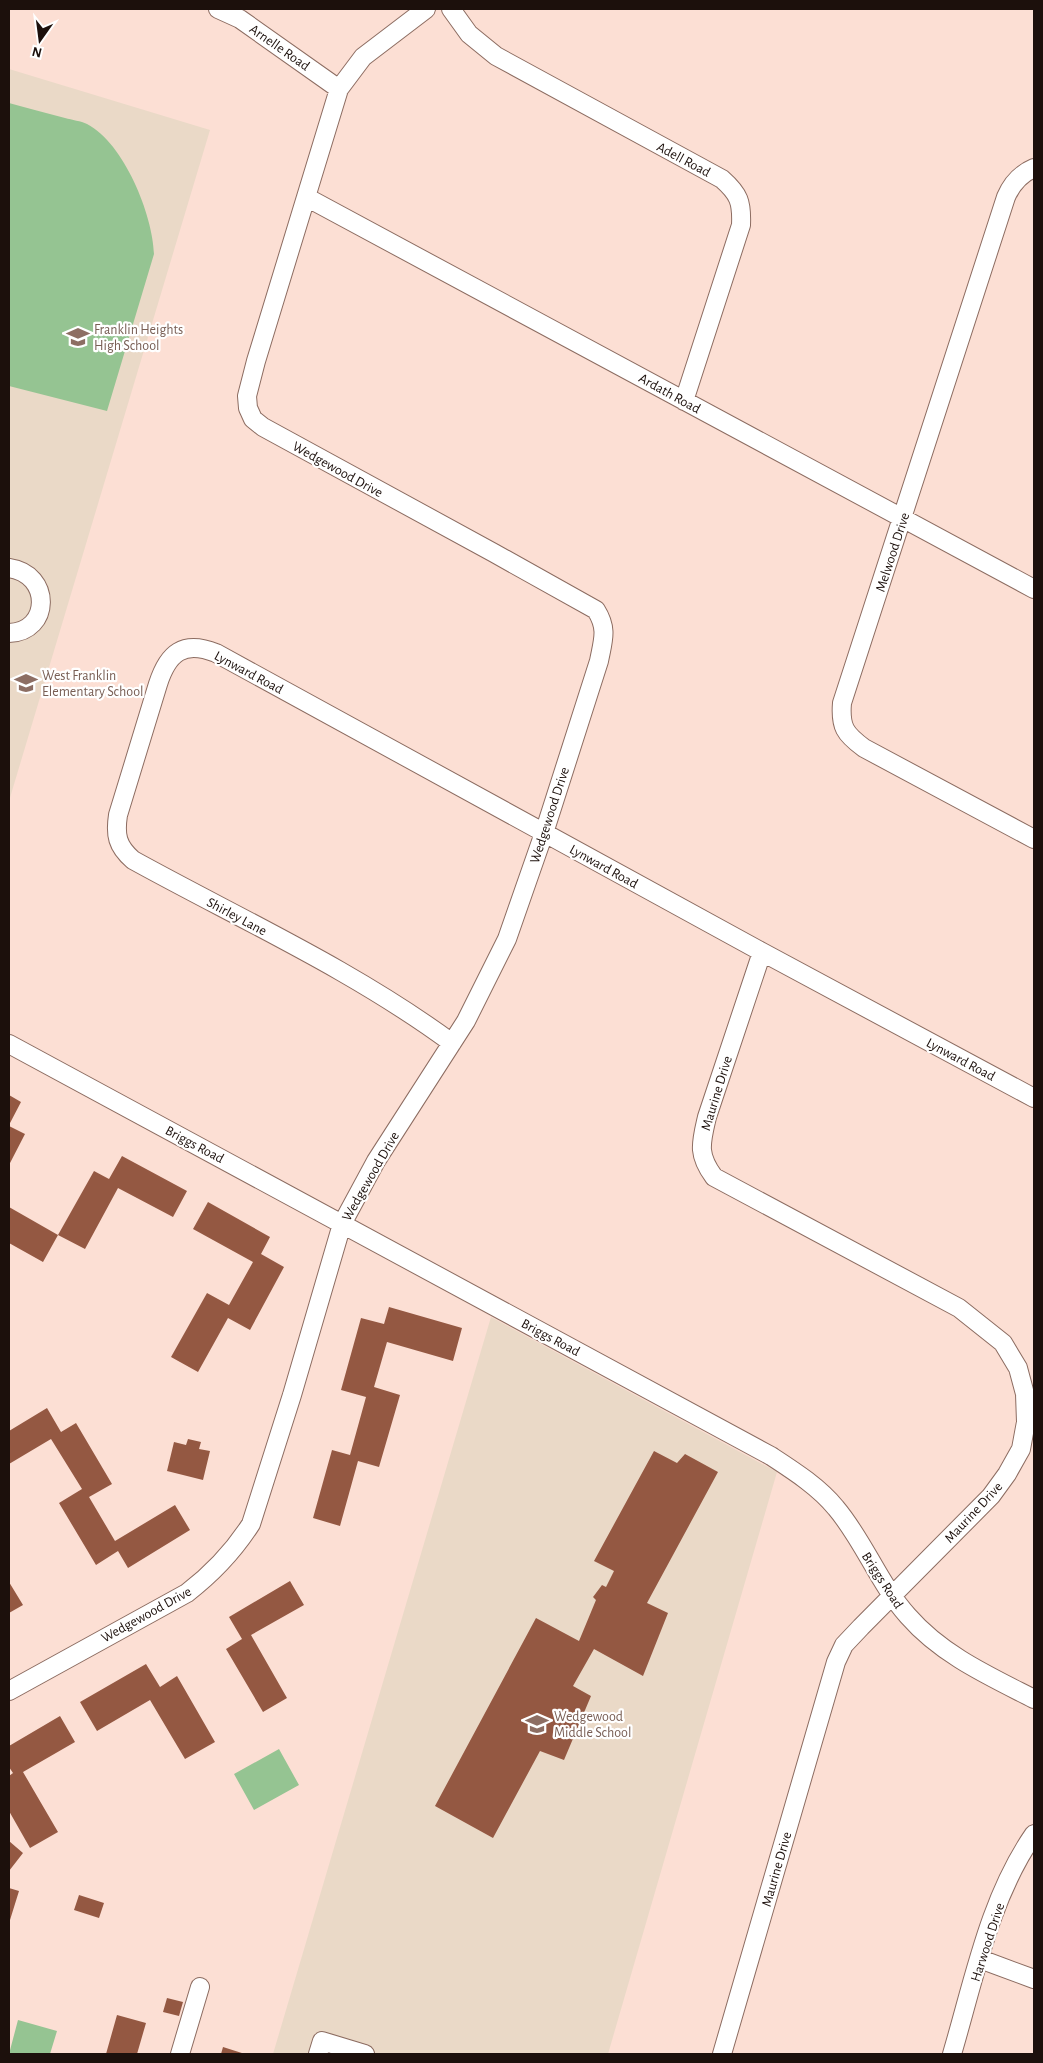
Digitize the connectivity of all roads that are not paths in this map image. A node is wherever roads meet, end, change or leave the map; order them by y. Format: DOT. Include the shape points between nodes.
graph roads {
  1 [pos="218,9"];
  2 [pos="426,9"];
  3 [pos="450,9"];
  4 [pos="339,89"];
  5 [pos="1030,169"];
  6 [pos="306,197"];
  7 [pos="684,401"];
  8 [pos="903,518"];
  9 [pos="9,568"];
  10 [pos="1034,589"];
  11 [pos="10,637"];
  12 [pos="141,738"];
  13 [pos="544,833"];
  14 [pos="1034,840"];
  15 [pos="762,952"];
  16 [pos="452,1043"];
  17 [pos="9,1044"];
  18 [pos="1034,1098"];
  19 [pos="342,1224"];
  20 [pos="893,1596"];
  21 [pos="9,1691"];
  22 [pos="1034,1699"];
  23 [pos="1034,1834"];
  24 [pos="980,1959"];
  25 [pos="1034,1979"];
  26 [pos="200,1987"];
  27 [pos="180,2054"];
  28 [pos="318,2054"];
  29 [pos="365,2054"];
  30 [pos="722,2054"];
  31 [pos="952,2054"];
  1 -- 4 [label="street, Arnelle Road" via="240,19"];
  2 -- 4 [label="street, Wedgewood Drive" via="363,56"];
  3 -- 7 [label="street, Adell Road" via="469,34 496,56 722,179 735,191 742,207 741,225"];
  4 -- 6 [label="street, Wedgewood Drive"];
  5 -- 8 [label="street, Melwood Drive" via="1016,180 1006,197"];
  6 -- 7 [label="street, Ardath Road"];
  6 -- 13 [label="street, Wedgewood Drive" via="247,396 253,419 287,441 586,604 596,610 602,621 605,633 599,661"];
  7 -- 8 [label="street, Ardath Road"];
  8 -- 10 [label="street, Ardath Road"];
  8 -- 14 [label="street, Melwood Drive" via="842,703 844,730 864,748"];
  9 -- 11 [label="street" via="28,574 36,582 41,603 33,623"];
  12 -- 13 [label="street, Lynward Road" via="165,665 174,654 185,648 206,649"];
  12 -- 16 [label="street, Shirley Lane" via="115,830 116,839 126,854 390,1000"];
  13 -- 15 [label="street, Lynward Road"];
  13 -- 16 [label="street, Wedgewood Drive" via="507,939"];
  15 -- 18 [label="street, Lynward Road"];
  15 -- 20 [label="street, Maurine Drive" via="707,1117 702,1139 704,1163 714,1177 960,1308 1003,1342 1018,1368 1025,1394 1026,1422 1021,1449 1008,1474 991,1496"];
  16 -- 19 [label="street, Wedgewood Drive" via="376,1161"];
  17 -- 19 [label="street, Briggs Road"];
  19 -- 20 [label="street, Briggs Road" via="790,1468 836,1507"];
  19 -- 21 [label="street, Wedgewood Drive" via="260,1499 241,1540 212,1573 187,1593"];
  20 -- 22 [label="street, Briggs Road" via="906,1615 945,1651"];
  20 -- 30 [label="street, Maurine Drive" via="844,1646 836,1662"];
  23 -- 24 [label="street, Harwood Drive" via="994,1913"];
  24 -- 25 [label="street"];
  24 -- 31 [label="street, Harwood Drive"];
  26 -- 27 [label="street"];
  28 -- 29 [label="street" via="322,2041"];
}
